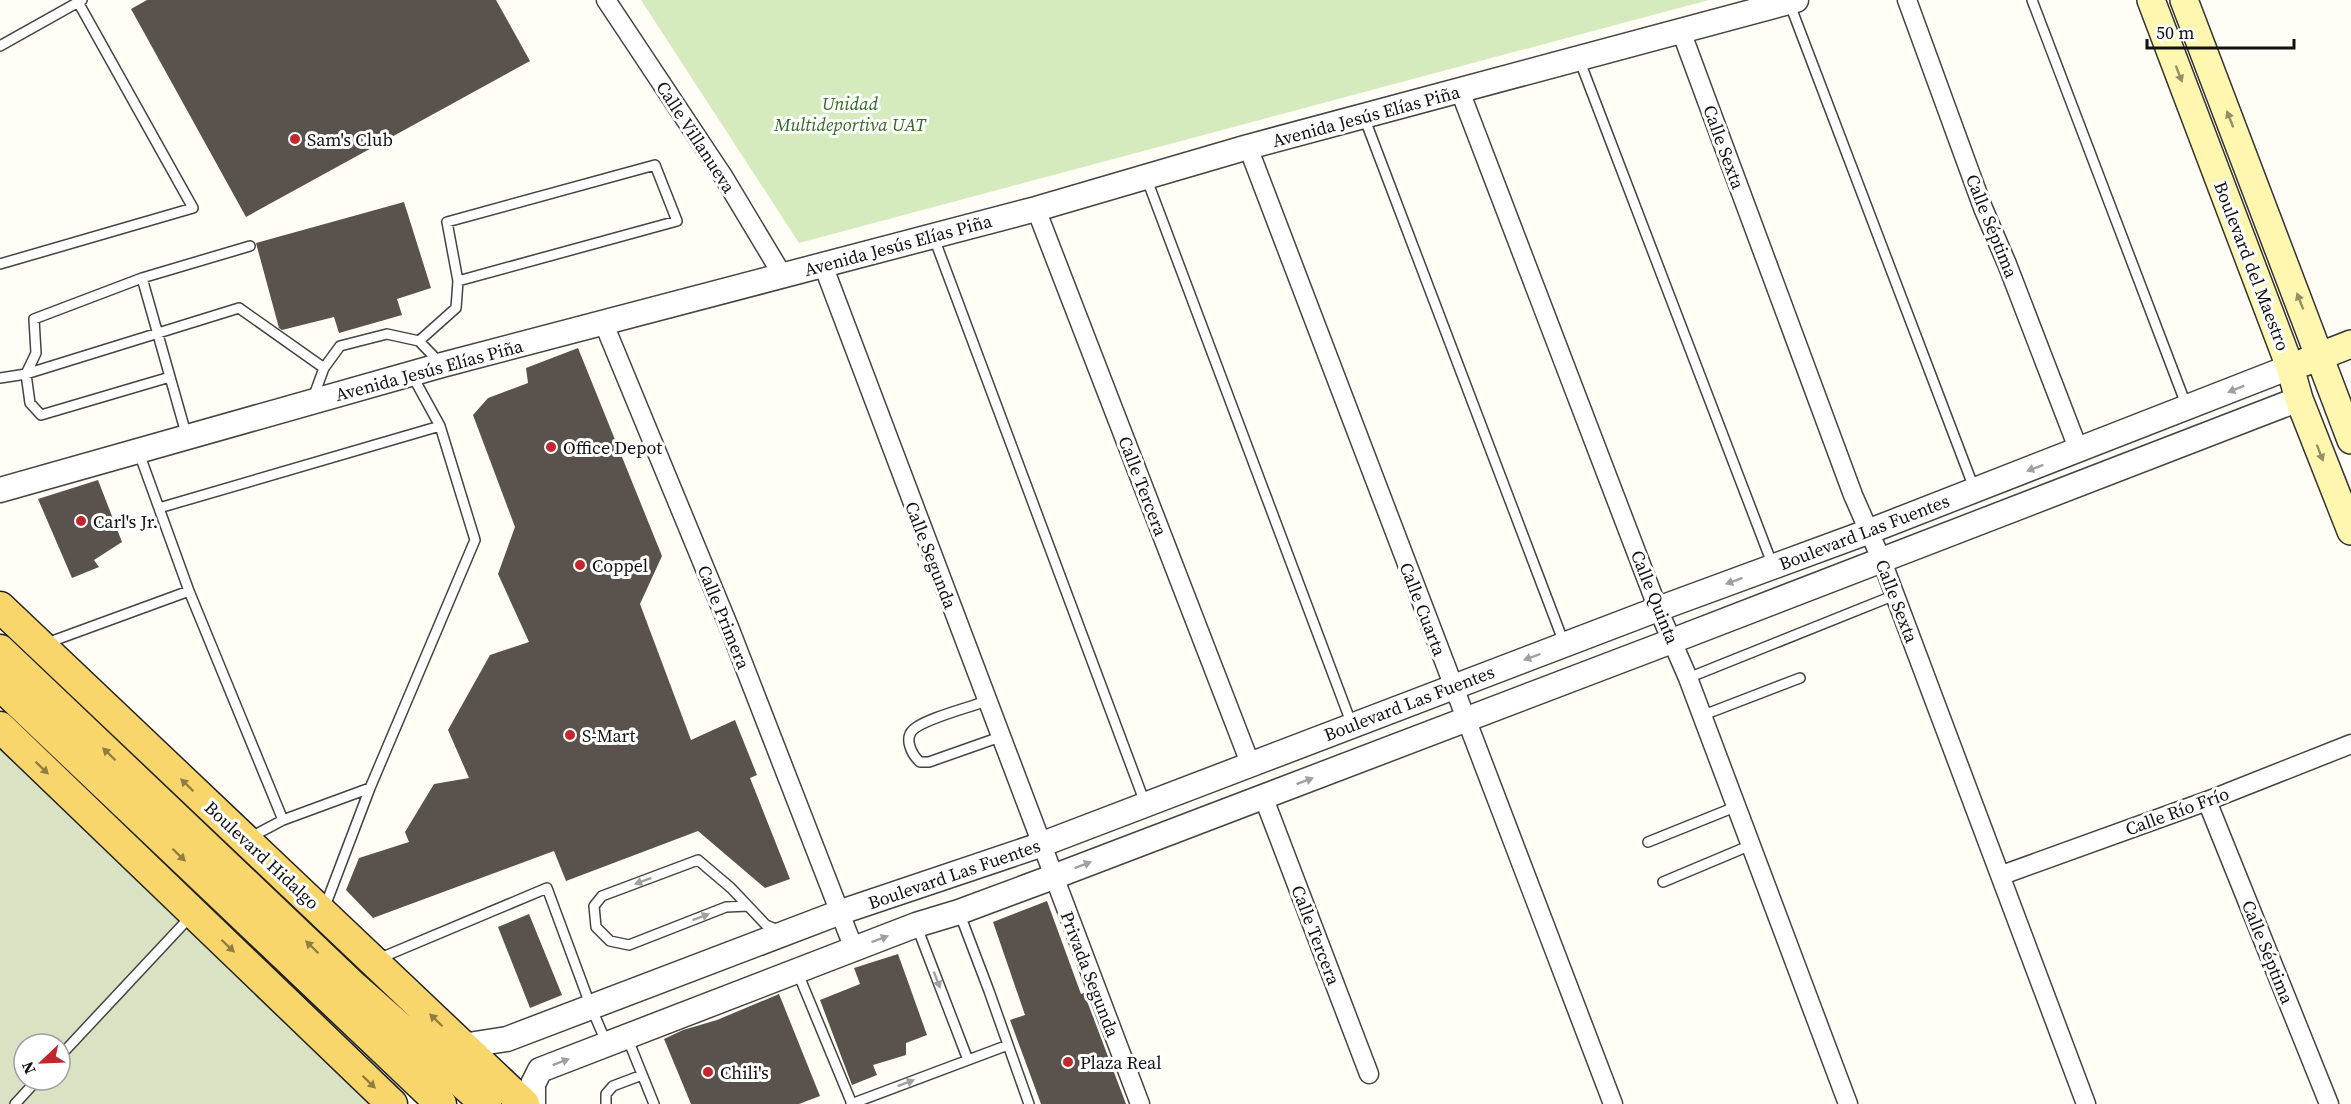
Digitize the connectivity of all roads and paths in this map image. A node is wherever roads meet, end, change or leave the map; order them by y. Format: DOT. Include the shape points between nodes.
graph roads {
  1 [pos="606,0"];
  2 [pos="1907,0"];
  3 [pos="2032,0"];
  4 [pos="2151,0"];
  5 [pos="2184,0"];
  6 [pos="80,1"];
  7 [pos="1791,1"];
  8 [pos="1681,31"];
  9 [pos="0,46"];
  10 [pos="1579,59"];
  11 [pos="1460,91"];
  12 [pos="1364,116"];
  13 [pos="1248,147"];
  14 [pos="1146,177"];
  15 [pos="1036,209"];
  16 [pos="933,236"];
  17 [pos="250,246"];
  18 [pos="0,264"];
  19 [pos="823,266"];
  20 [pos="783,276"];
  21 [pos="142,278"];
  22 [pos="458,281"];
  23 [pos="604,324"];
  24 [pos="158,334"];
  25 [pos="419,341"];
  26 [pos="2351,344"];
  27 [pos="2321,356"];
  28 [pos="442,365"];
  29 [pos="2290,367"];
  30 [pos="324,368"];
  31 [pos="26,374"];
  32 [pos="411,374"];
  33 [pos="170,377"];
  34 [pos="0,378"];
  35 [pos="2341,383"];
  36 [pos="2299,399"];
  37 [pos="312,403"];
  38 [pos="2188,409"];
  39 [pos="440,426"];
  40 [pos="188,437"];
  41 [pos="2351,440"];
  42 [pos="138,451"];
  43 [pos="2079,451"];
  44 [pos="1975,490"];
  45 [pos="5,492"];
  46 [pos="159,508"];
  47 [pos="1870,531"];
  48 [pos="2351,531"];
  49 [pos="1882,561"];
  50 [pos="1773,566"];
  51 [pos="189,591"];
  52 [pos="1895,595"];
  53 [pos="0,607"];
  54 [pos="1658,609"];
  55 [pos="1672,642"];
  56 [pos="41,645"];
  57 [pos="1565,645"];
  58 [pos="0,650"];
  59 [pos="1688,678"];
  60 [pos="1800,678"];
  61 [pos="0,685"];
  62 [pos="1453,686"];
  63 [pos="986,701"];
  64 [pos="1701,716"];
  65 [pos="1467,720"];
  66 [pos="1352,725"];
  67 [pos="0,727"];
  68 [pos="1000,737"];
  69 [pos="2351,744"];
  70 [pos="1250,763"];
  71 [pos="370,788"];
  72 [pos="1263,796"];
  73 [pos="2206,801"];
  74 [pos="1145,803"];
  75 [pos="1735,807"];
  76 [pos="283,820"];
  77 [pos="245,841"];
  78 [pos="1648,842"];
  79 [pos="1040,845"];
  80 [pos="1751,845"];
  81 [pos="2002,876"];
  82 [pos="1053,877"];
  83 [pos="1663,882"];
  84 [pos="748,906"];
  85 [pos="323,912"];
  86 [pos="958,912"];
  87 [pos="194,913"];
  88 [pos="838,913"];
  89 [pos="916,925"];
  90 [pos="784,934"];
  91 [pos="854,949"];
  92 [pos="740,951"];
  93 [pos="374,960"];
  94 [pos="798,971"];
  95 [pos="753,988"];
  96 [pos="350,1000"];
  97 [pos="591,1007"];
  98 [pos="617,1041"];
  99 [pos="72,1043"];
  100 [pos="1008,1045"];
  101 [pos="462,1046"];
  102 [pos="968,1060"];
  103 [pos="1369,1074"];
  104 [pos="642,1075"];
  105 [pos="26,1092"];
  106 [pos="15,1104"];
  107 [pos="392,1104"];
  108 [pos="441,1104"];
  109 [pos="486,1104"];
  110 [pos="524,1104"];
  111 [pos="533,1104"];
  112 [pos="606,1104"];
  113 [pos="654,1104"];
  114 [pos="852,1104"];
  115 [pos="1029,1104"];
  116 [pos="1140,1104"];
  117 [pos="1613,1104"];
  118 [pos="1848,1104"];
  119 [pos="2086,1104"];
  120 [pos="2329,1104"];
  1 -- 20 [label="street, Calle Villanueva" via="723,176"];
  2 -- 43 [label="street, Calle Séptima" via="1983,208"];
  3 -- 38 [label="lane"];
  4 -- 29 [label="main road, Boulevard del Maestro, one-way"];
  27 -- 5 [label="main road, Boulevard del Maestro, one-way"];
  6 -- 9 [label="lane"];
  6 -- 18 [label="lane" via="194,208"];
  7 -- 8 [label="street, Avenida Jesús Elías Piña"];
  7 -- 44 [label="lane"];
  8 -- 10 [label="street, Avenida Jesús Elías Piña"];
  8 -- 47 [label="street, Calle Sexta" via="1853,495"];
  10 -- 11 [label="street, Avenida Jesús Elías Piña"];
  10 -- 50 [label="lane"];
  11 -- 12 [label="street, Avenida Jesús Elías Piña"];
  11 -- 54 [label="street, Calle Quinta"];
  12 -- 13 [label="street, Avenida Jesús Elías Piña"];
  12 -- 57 [label="lane"];
  13 -- 14 [label="street, Avenida Jesús Elías Piña"];
  13 -- 62 [label="street, Calle Cuarta"];
  14 -- 15 [label="street, Avenida Jesús Elías Piña"];
  14 -- 66 [label="lane"];
  15 -- 16 [label="street, Avenida Jesús Elías Piña"];
  15 -- 70 [label="street, Calle Tercera"];
  16 -- 19 [label="street, Avenida Jesús Elías Piña"];
  16 -- 74 [label="lane"];
  17 -- 21 [label="lane"];
  19 -- 20 [label="street, Avenida Jesús Elías Piña"];
  19 -- 63 [label="street, Calle Segunda"];
  20 -- 23 [label="street, Avenida Jesús Elías Piña"];
  21 -- 24 [label="lane"];
  21 -- 31 [label="lane" via="34,319 36,353"];
  22 -- 22 [label="lane" via="677,221 655,165 447,222"];
  22 -- 25 [label="lane" via="456,308"];
  23 -- 28 [label="street, Avenida Jesús Elías Piña"];
  23 -- 88 [label="street, Calle Primera" via="729,627"];
  24 -- 30 [label="lane" via="239,308"];
  24 -- 31 [label="lane"];
  24 -- 33 [label="lane"];
  25 -- 28 [label="lane"];
  25 -- 30 [label="lane" via="387,334 340,346"];
  26 -- 27 [label="main road, Boulevard Las Fuentes"];
  27 -- 29 [label="main road, Boulevard Las Fuentes"];
  27 -- 35 [label="main road, Boulevard del Maestro"];
  28 -- 32 [label="street, Avenida Jesús Elías Piña"];
  29 -- 36 [label="main road, Boulevard del Maestro"];
  29 -- 38 [label="street, Boulevard Las Fuentes, one-way"];
  30 -- 37 [label="lane"];
  31 -- 33 [label="lane" via="30,403 41,415"];
  31 -- 34 [label="lane"];
  32 -- 37 [label="street, Avenida Jesús Elías Piña"];
  32 -- 39 [label="lane"];
  33 -- 40 [label="lane"];
  35 -- 36 [label="main road, Boulevard Las Fuentes"];
  35 -- 41 [label="main road, Boulevard del Maestro"];
  36 -- 48 [label="main road, Boulevard del Maestro, one-way"];
  36 -- 49 [label="street, Boulevard Las Fuentes"];
  37 -- 40 [label="street, Avenida Jesús Elías Piña"];
  38 -- 43 [label="street, Boulevard Las Fuentes"];
  39 -- 46 [label="lane"];
  39 -- 71 [label="lane" via="476,540"];
  40 -- 42 [label="street, Avenida Jesús Elías Piña"];
  42 -- 45 [label="street, Avenida Jesús Elías Piña"];
  42 -- 46 [label="lane"];
  43 -- 44 [label="street, Boulevard Las Fuentes, one-way"];
  44 -- 47 [label="street, Boulevard Las Fuentes"];
  46 -- 51 [label="lane"];
  47 -- 49 [label="street, Calle Sexta"];
  47 -- 50 [label="street, Boulevard Las Fuentes"];
  49 -- 52 [label="street, Calle Sexta"];
  49 -- 55 [label="street, Boulevard Las Fuentes"];
  50 -- 54 [label="street, Boulevard Las Fuentes, one-way"];
  51 -- 56 [label="lane"];
  51 -- 76 [label="lane"];
  52 -- 59 [label="lane"];
  52 -- 81 [label="street, Calle Sexta"];
  53 -- 56 [label="main road, Boulevard Hidalgo"];
  54 -- 55 [label="street, Calle Quinta"];
  54 -- 57 [label="street, Boulevard Las Fuentes"];
  55 -- 59 [label="street, Calle Quinta"];
  55 -- 65 [label="street, Boulevard Las Fuentes"];
  77 -- 56 [label="main road, Boulevard Hidalgo, one-way"];
  57 -- 62 [label="street, Boulevard Las Fuentes, one-way"];
  96 -- 58 [label="main road, Boulevard Hidalgo, one-way"];
  59 -- 64 [label="street, Calle Quinta"];
  60 -- 64 [label="lane"];
  61 -- 96 [label="main road, Boulevard Hidalgo, one-way"];
  62 -- 65 [label="street, Calle Cuarta"];
  62 -- 66 [label="street, Boulevard Las Fuentes"];
  63 -- 68 [label="street, Calle Segunda"];
  63 -- 68 [label="lane" via="912,730 908,740 913,756 920,762 929,762"];
  64 -- 75 [label="street, Calle Quinta"];
  72 -- 65 [label="street, Boulevard Las Fuentes, one-way"];
  65 -- 117 [label="street, Calle Cuarta"];
  66 -- 70 [label="street, Boulevard Las Fuentes"];
  67 -- 87 [label="main road, one-way"];
  68 -- 79 [label="street, Calle Segunda"];
  69 -- 73 [label="street, Calle Río Frío"];
  70 -- 74 [label="street, Boulevard Las Fuentes"];
  71 -- 76 [label="lane"];
  71 -- 85 [label="lane"];
  82 -- 72 [label="street, Boulevard Las Fuentes, one-way"];
  72 -- 103 [label="street, Calle Tercera"];
  73 -- 81 [label="street, Calle Río Frío"];
  73 -- 120 [label="street, Calle Séptima"];
  74 -- 79 [label="street, Boulevard Las Fuentes"];
  75 -- 78 [label="lane"];
  75 -- 80 [label="street, Calle Quinta"];
  76 -- 77 [label="lane"];
  77 -- 85 [label="main road, Boulevard Hidalgo"];
  79 -- 82 [label="street, Privada Segunda"];
  79 -- 88 [label="street, Boulevard Las Fuentes"];
  80 -- 83 [label="lane"];
  80 -- 118 [label="street, Calle Quinta"];
  81 -- 119 [label="street, Calle Sexta"];
  82 -- 86 [label="street, Boulevard Las Fuentes"];
  82 -- 116 [label="street, Privada Segunda"];
  84 -- 84 [label="lane, one-way" via="698,860 602,896 594,906 596,927 610,941 628,945 726,907"];
  84 -- 90 [label="lane" via="766,925"];
  85 -- 93 [label="main road, Boulevard Hidalgo"];
  86 -- 89 [label="street, Boulevard Las Fuentes"];
  86 -- 100 [label="lane"];
  87 -- 99 [label="lane"];
  87 -- 107 [label="main road, one-way"];
  88 -- 90 [label="street, Boulevard Las Fuentes"];
  88 -- 91 [label="street, Calle Primera"];
  91 -- 89 [label="street, Boulevard Las Fuentes, one-way"];
  89 -- 102 [label="lane, one-way"];
  90 -- 92 [label="street, Boulevard Las Fuentes"];
  91 -- 94 [label="street, Boulevard Las Fuentes"];
  92 -- 95 [label="street"];
  92 -- 97 [label="street, Boulevard Las Fuentes"];
  93 -- 97 [label="lane" via="547,888"];
  101 -- 93 [label="main road, Boulevard Hidalgo, one-way"];
  94 -- 95 [label="street, Boulevard Las Fuentes"];
  94 -- 114 [label="lane"];
  95 -- 98 [label="street, Boulevard Las Fuentes"];
  96 -- 108 [label="main road, Boulevard Hidalgo"];
  96 -- 109 [label="main road, Boulevard Hidalgo"];
  97 -- 98 [label="lane"];
  97 -- 101 [label="street, Boulevard Las Fuentes" via="507,1039"];
  98 -- 104 [label="lane"];
  111 -- 98 [label="street, Boulevard Las Fuentes, one-way" via="533,1084 540,1070"];
  100 -- 102 [label="lane"];
  100 -- 115 [label="lane"];
  101 -- 110 [label="main road, Boulevard Hidalgo"];
  114 -- 102 [label="lane, one-way"];
  104 -- 112 [label="lane" via="613,1086 606,1094"];
  104 -- 113 [label="lane"];
  105 -- 106 [label="lane"];
}
